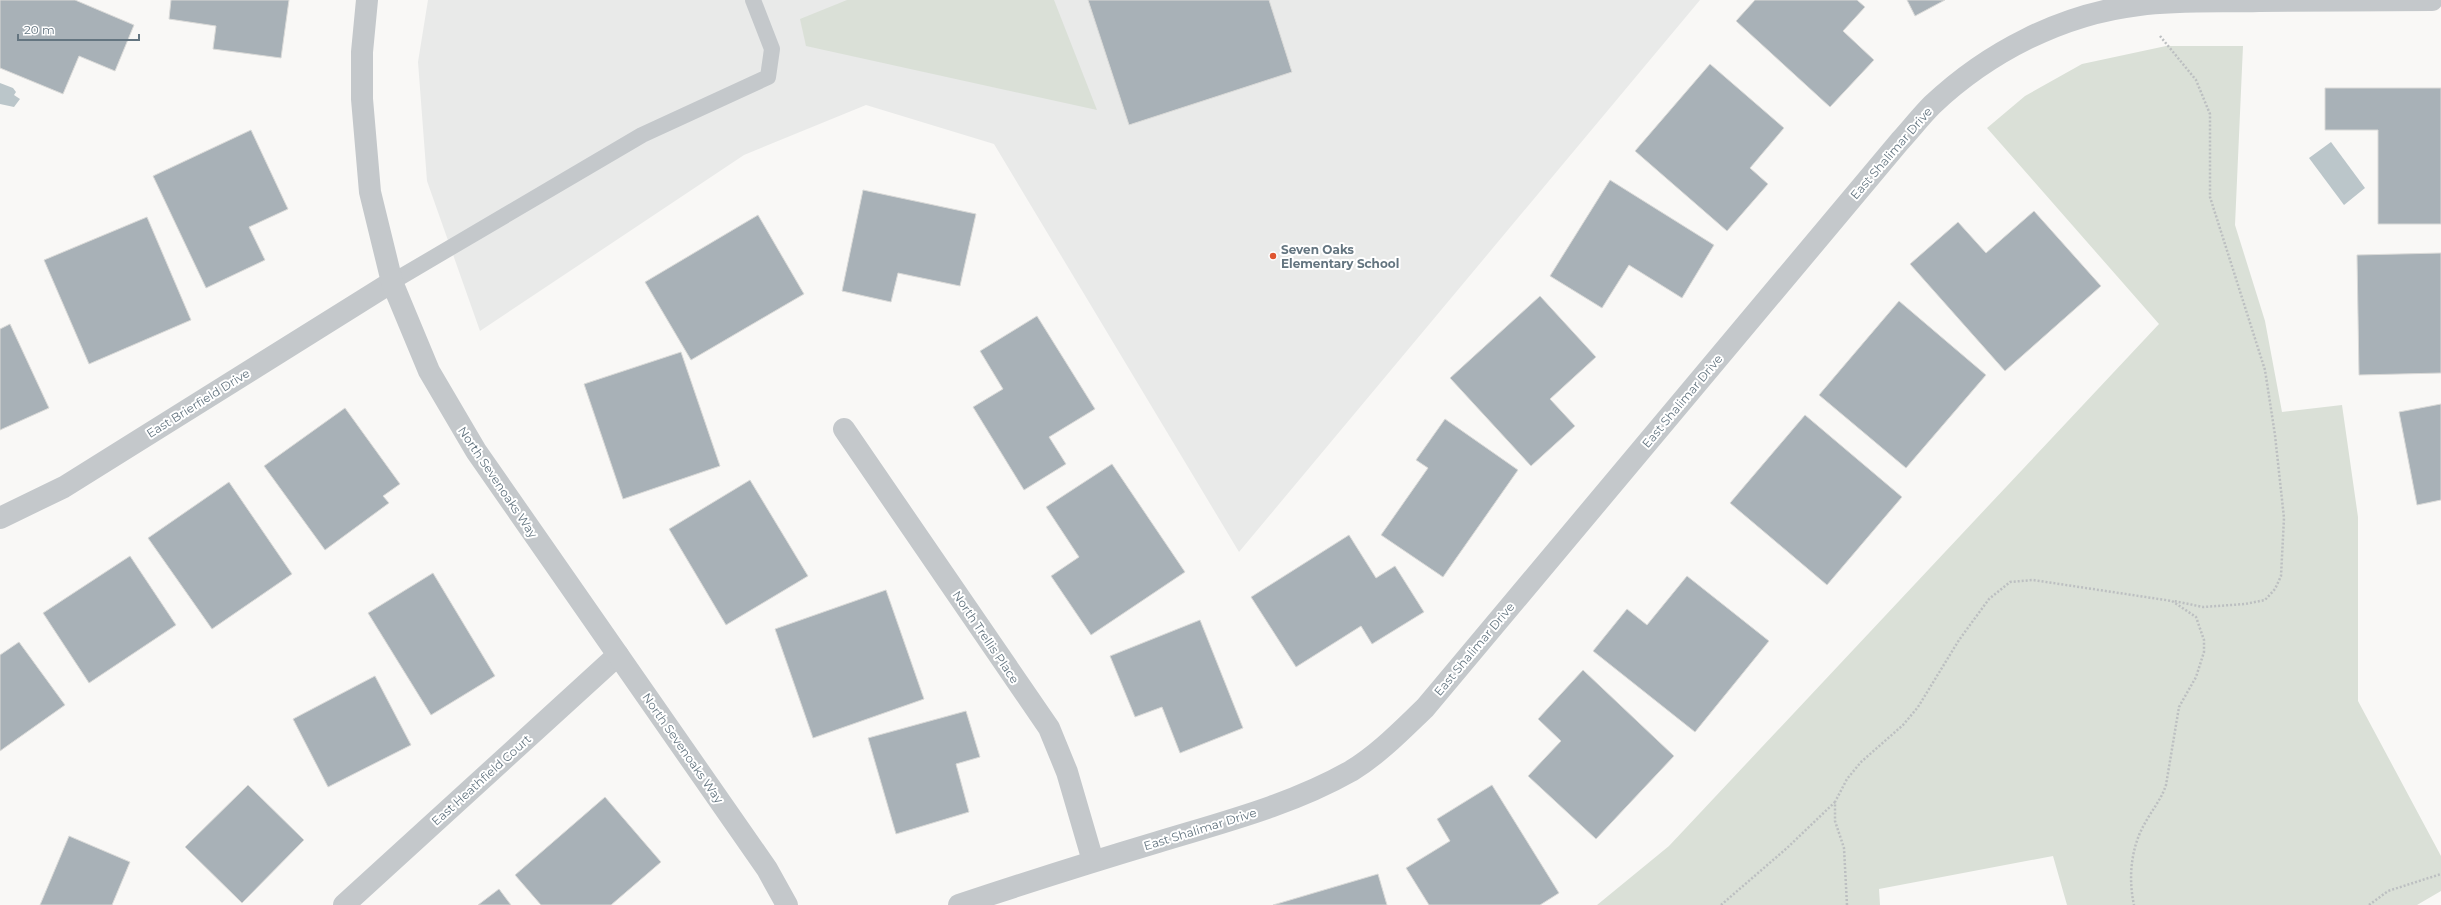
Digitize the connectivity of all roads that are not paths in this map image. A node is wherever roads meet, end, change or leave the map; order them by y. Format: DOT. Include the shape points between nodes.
graph roads {
  1 [pos="367,0"];
  2 [pos="753,0"];
  3 [pos="2432,0"];
  4 [pos="392,282"];
  5 [pos="844,429"];
  6 [pos="0,518"];
  7 [pos="618,655"];
  8 [pos="1093,861"];
  9 [pos="344,905"];
  10 [pos="787,905"];
  11 [pos="959,905"];
  1 -- 4 [label="street, North Sevenoaks Way" via="362,52 364,147 370,192"];
  2 -- 4 [label="lane" via="772,49 768,77 642,135"];
  3 -- 8 [label="street, East Shalimar Drive" via="2186,2 2138,5 2093,14 2041,33 2007,50 1968,75 1932,105 1425,708 1391,741 1352,770 1310,793 1266,809"];
  4 -- 6 [label="street, East Brierfield Drive" via="64,486"];
  4 -- 7 [label="street, North Sevenoaks Way" via="429,371 451,412"];
  5 -- 8 [label="street, North Trellis Place" via="1049,728 1067,772"];
  7 -- 9 [label="street, East Heathfield Court"];
  7 -- 10 [label="street, North Sevenoaks Way" via="767,869"];
  8 -- 11 [label="street, East Shalimar Drive"];
}
